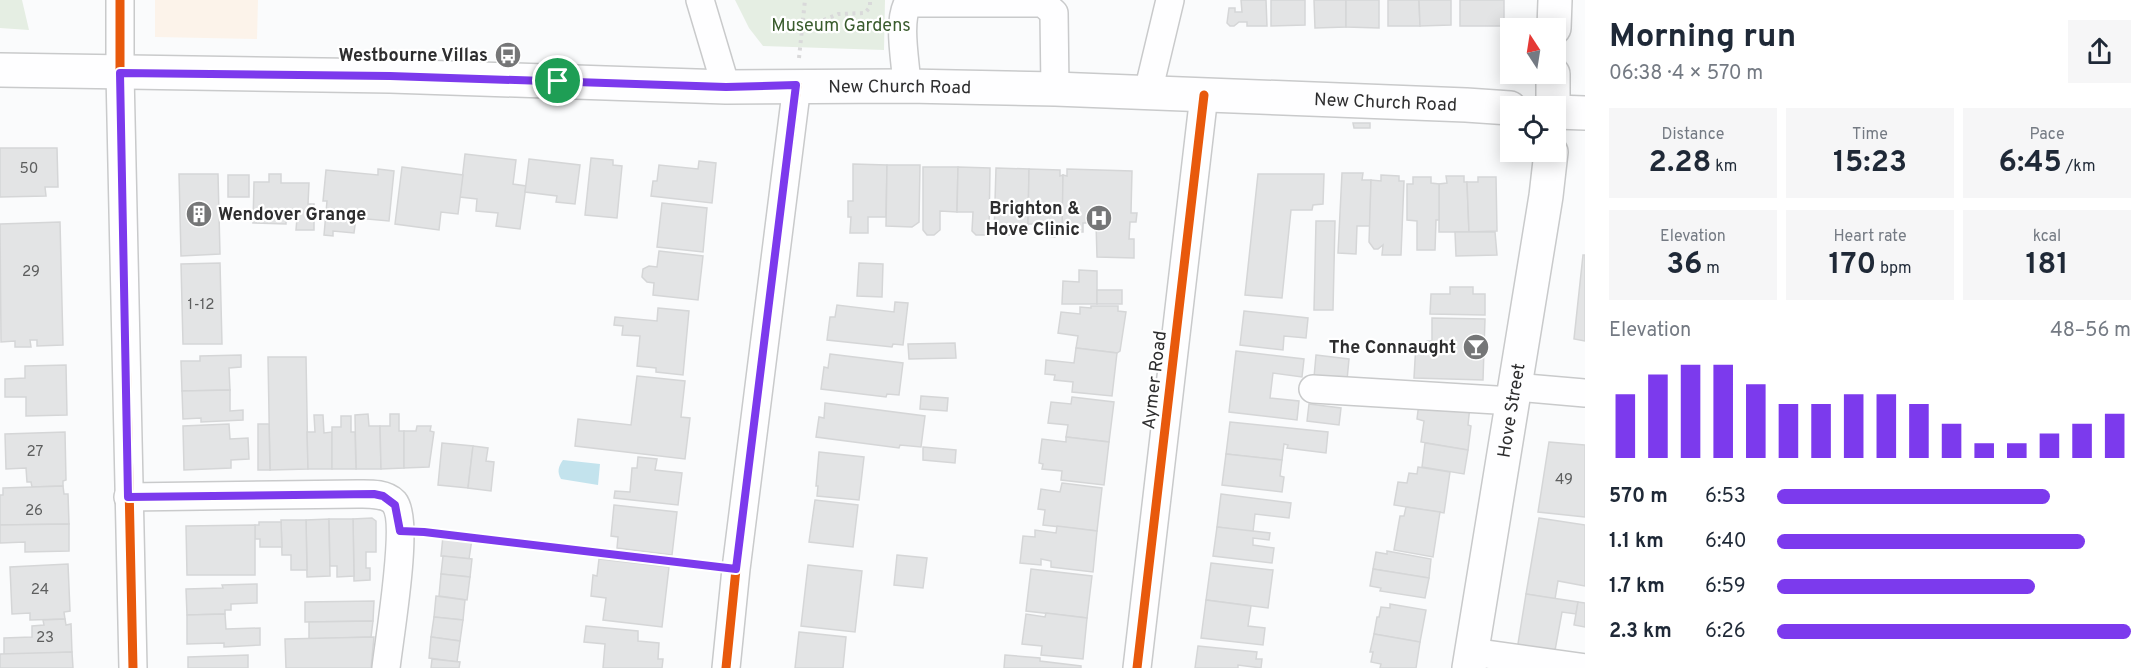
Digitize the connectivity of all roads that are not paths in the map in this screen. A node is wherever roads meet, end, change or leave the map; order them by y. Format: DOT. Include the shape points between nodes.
graph roads {
  1 [pos="120,0"];
  2 [pos="700,0"];
  3 [pos="1170,0"];
  4 [pos="1554,0"];
  5 [pos="901,6"];
  6 [pos="1554,18"];
  7 [pos="0,70"];
  8 [pos="120,73"];
  9 [pos="796,85"];
  10 [pos="907,86"];
  11 [pos="726,87"];
  12 [pos="1056,89"];
  13 [pos="1148,92"];
  14 [pos="1204,95"];
  15 [pos="1500,107"];
  16 [pos="1566,112"];
  17 [pos="1585,113"];
  18 [pos="1550,162"];
  19 [pos="1313,389"];
  20 [pos="1585,393"];
  21 [pos="1514,394"];
  22 [pos="128,497"];
  23 [pos="1471,660"];
  24 [pos="133,668"];
  25 [pos="386,668"];
  26 [pos="726,668"];
  27 [pos="1137,668"];
  28 [pos="1585,668"];
  1 -- 8 [label="street"];
  2 -- 11 [label="street"];
  3 -- 13 [label="street"];
  4 -- 6 [label="main road"];
  5 -- 10 [label="street"];
  5 -- 12 [label="street" via="923,2 1043,3 1054,13"];
  7 -- 8 [label="main road, New Church Road"];
  8 -- 11 [label="main road, New Church Road" via="390,76"];
  8 -- 22 [label="street"];
  9 -- 10 [label="main road, New Church Road"];
  9 -- 11 [label="main road, New Church Road"];
  9 -- 26 [label="street"];
  10 -- 12 [label="main road, New Church Road"];
  12 -- 13 [label="main road, New Church Road"];
  13 -- 14 [label="main road, New Church Road"];
  14 -- 15 [label="main road, New Church Road"];
  14 -- 27 [label="street, Aymer Road"];
  16 -- 17 [label="main road"];
  18 -- 21 [label="main road, Hove Street"];
  19 -- 21 [label="street"];
  20 -- 21 [label="street"];
  21 -- 23 [label="main road, Hove Street"];
  22 -- 24 [label="street"];
  22 -- 25 [label="street" via="383,496 395,505 400,531"];
  23 -- 28 [label="street"];
}
